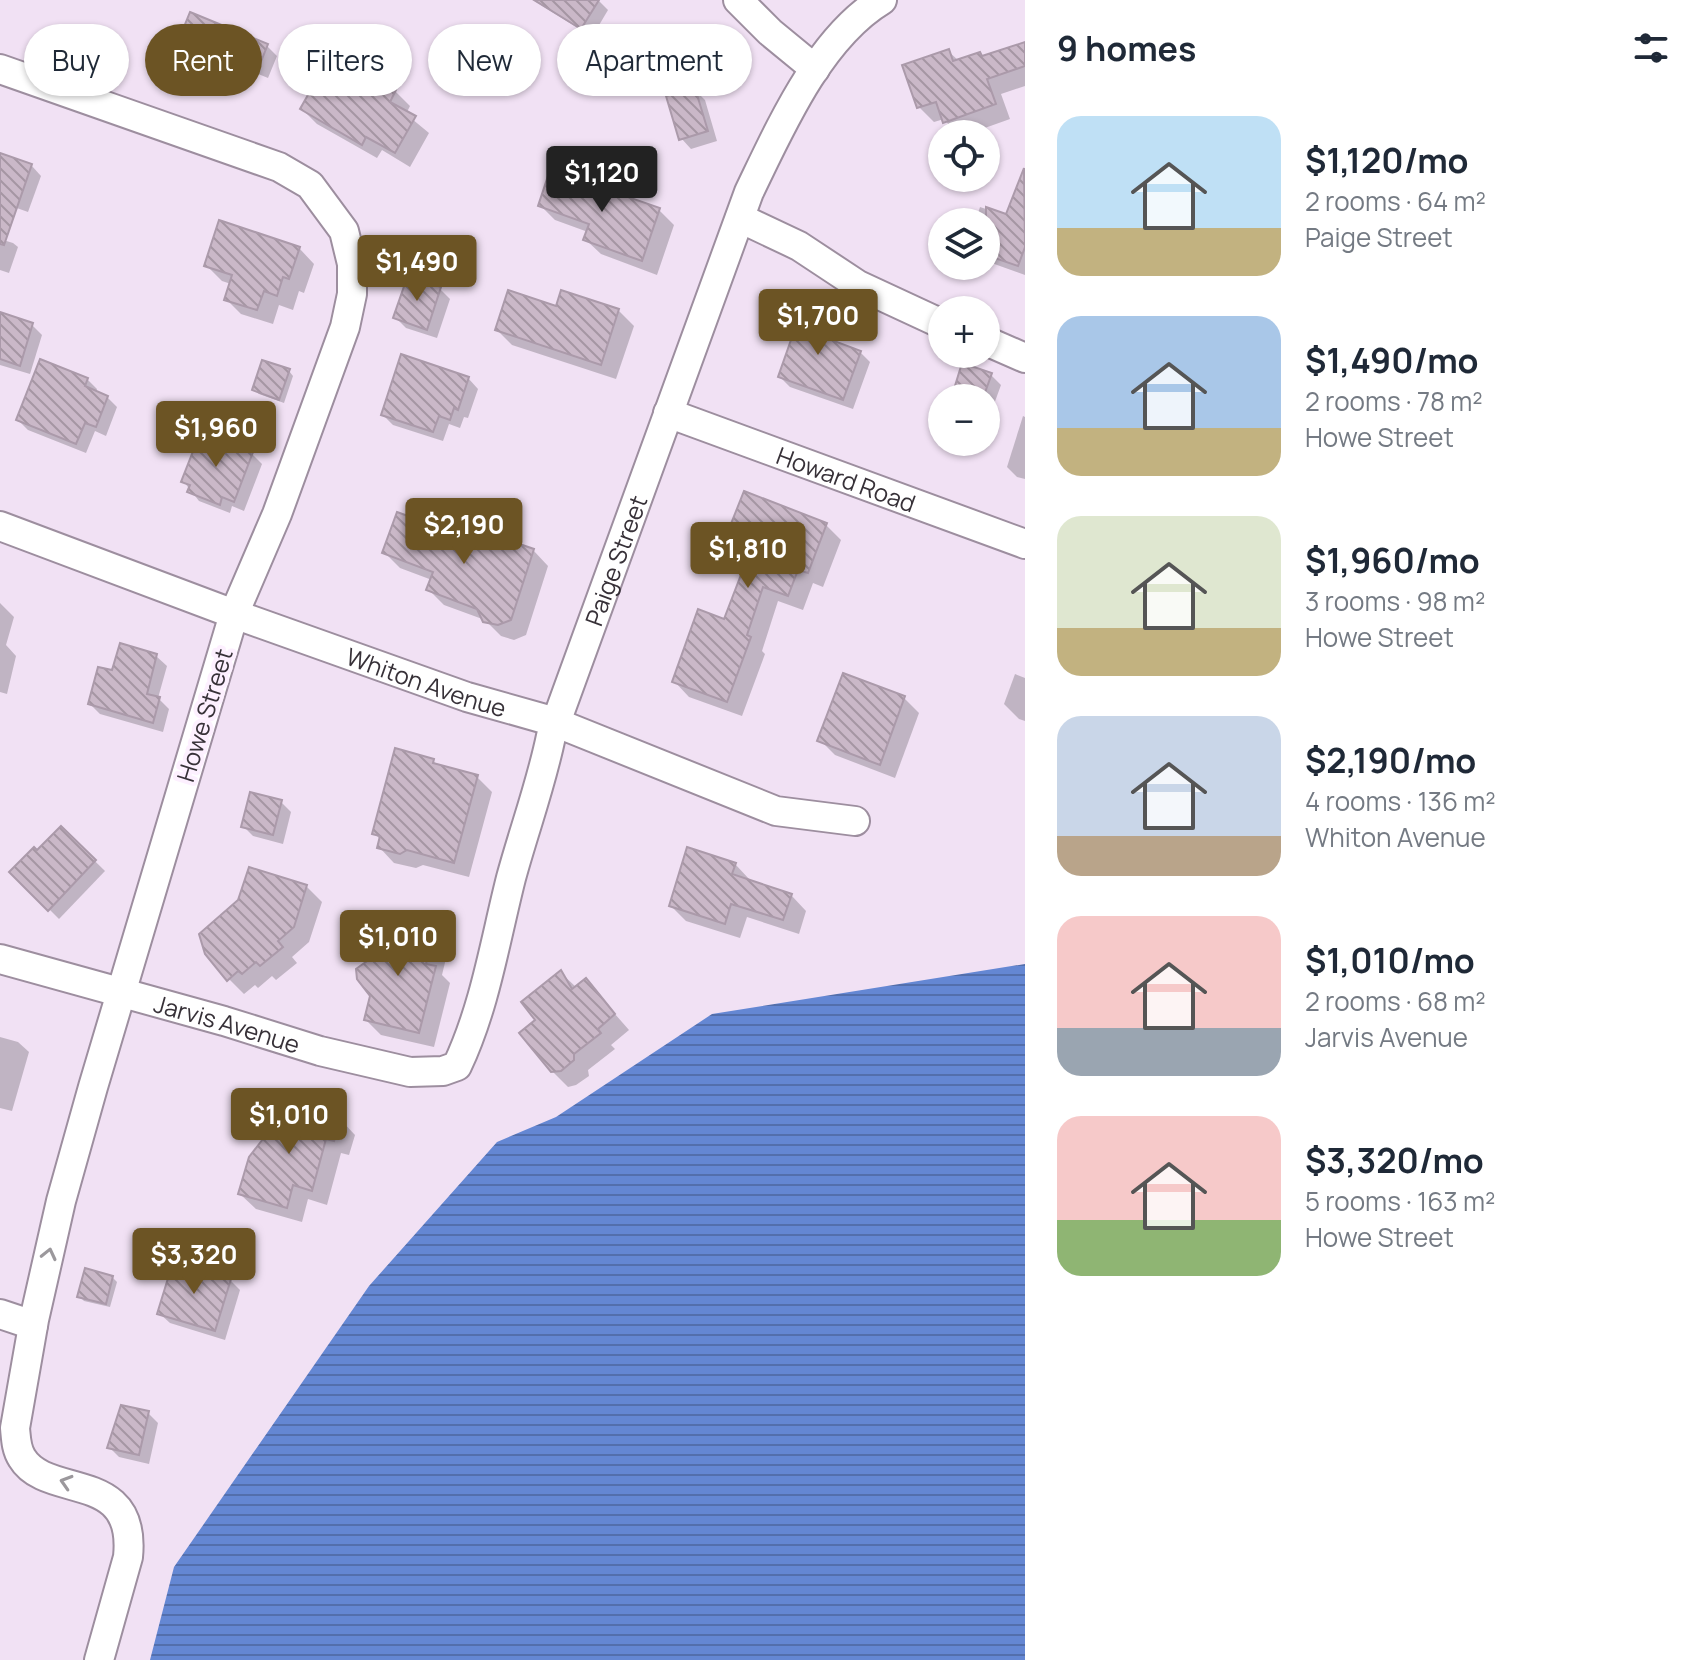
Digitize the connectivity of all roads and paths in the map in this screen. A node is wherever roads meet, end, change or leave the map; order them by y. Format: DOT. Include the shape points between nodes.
graph roads {
  1 [pos="738,0"];
  2 [pos="882,0"];
  3 [pos="0,69"];
  4 [pos="815,69"];
  5 [pos="740,218"];
  6 [pos="928,318"];
  7 [pos="1000,347"];
  8 [pos="1025,358"];
  9 [pos="668,413"];
  10 [pos="0,526"];
  11 [pos="1025,544"];
  12 [pos="234,614"];
  13 [pos="556,723"];
  14 [pos="855,821"];
  15 [pos="0,959"];
  16 [pos="122,992"];
  17 [pos="457,1066"];
  18 [pos="0,1314"];
  19 [pos="33,1325"];
  20 [pos="99,1660"];
  1 -- 4 [label="street"];
  2 -- 4 [label="street, Paige Street" via="845,32"];
  3 -- 12 [label="street, Howe Street" via="279,167 310,185 344,231 352,264 345,327 277,514"];
  4 -- 5 [label="street, Paige Street" via="787,114"];
  5 -- 6 [label="street" via="799,246 858,285"];
  5 -- 9 [label="street, Paige Street"];
  7 -- 8 [label="street"];
  9 -- 11 [label="street, Howard Road"];
  9 -- 13 [label="street, Paige Street"];
  10 -- 12 [label="street, Whiton Avenue"];
  12 -- 13 [label="street, Whiton Avenue"];
  12 -- 16 [label="street, Howe Street"];
  13 -- 14 [label="street, Whiton Avenue" via="776,811"];
  13 -- 17 [label="street, Paige Street" via="484,989"];
  15 -- 16 [label="street, Jarvis Avenue"];
  16 -- 17 [label="street, Jarvis Avenue" via="410,1072"];
  19 -- 16 [label="street, Howe Street, one-way" via="61,1201"];
  18 -- 19 [label="street"];
  20 -- 19 [label="street, Howe Street, one-way" via="130,1541 119,1512 101,1496 33,1470 22,1459 15,1428"];
}
